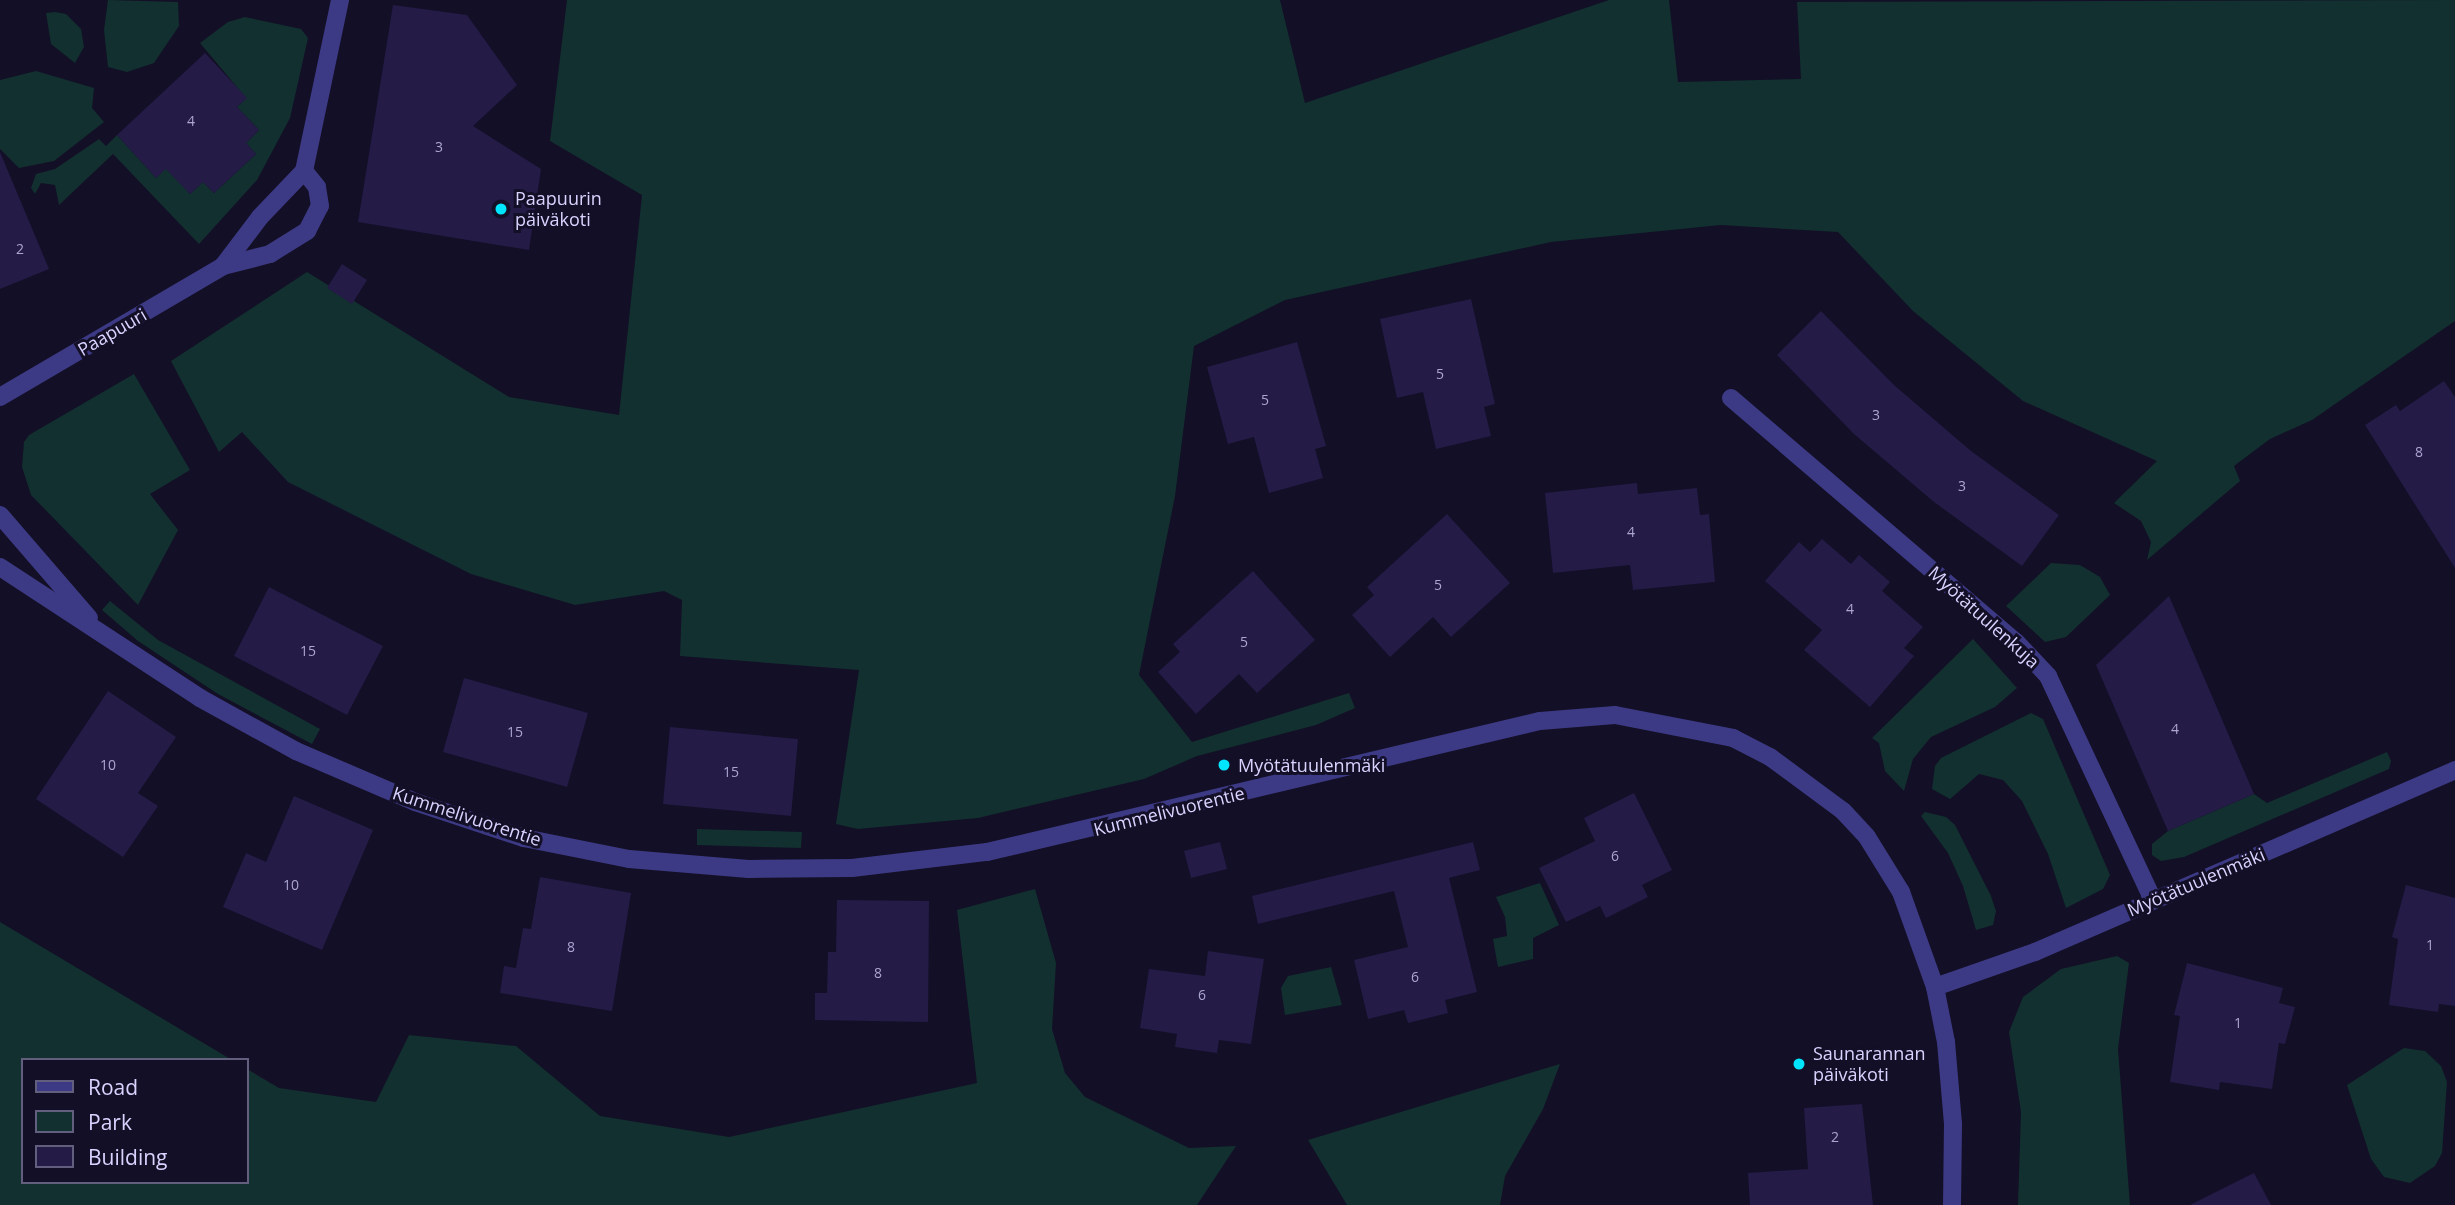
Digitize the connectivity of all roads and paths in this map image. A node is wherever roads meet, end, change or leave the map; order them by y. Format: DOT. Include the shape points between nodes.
graph roads {
  1 [pos="340,0"];
  2 [pos="303,171"];
  3 [pos="223,265"];
  4 [pos="0,397"];
  5 [pos="1731,398"];
  6 [pos="0,514"];
  7 [pos="0,567"];
  8 [pos="98,629"];
  9 [pos="2455,770"];
  10 [pos="2153,900"];
  11 [pos="1935,987"];
  12 [pos="1952,1205"];
  1 -- 2 [label="street, Paapuuri"];
  2 -- 3 [label="street, Paapuuri"];
  2 -- 3 [label="street, Paapuuri" via="317,187 320,206 315,222 270,254"];
  3 -- 4 [label="street, Paapuuri"];
  5 -- 10 [label="street, Myötätuulenkuja" via="2016,642 2048,676"];
  6 -- 8 [label="street, Kummelivuorentie"];
  7 -- 8 [label="street, Kummelivuorentie"];
  8 -- 11 [label="street, Kummelivuorentie" via="200,698 284,744 415,802 524,838 603,854 748,869 852,868 987,852 1540,721 1615,716 1673,723 1733,738 1770,757 1843,811 1867,837 1901,892"];
  9 -- 10 [label="street, Myötätuulenmäki"];
  10 -- 11 [label="street, Myötätuulenmäki" via="2035,952"];
  11 -- 12 [label="street, Kummelivuorentie" via="1952,1111"];
}
